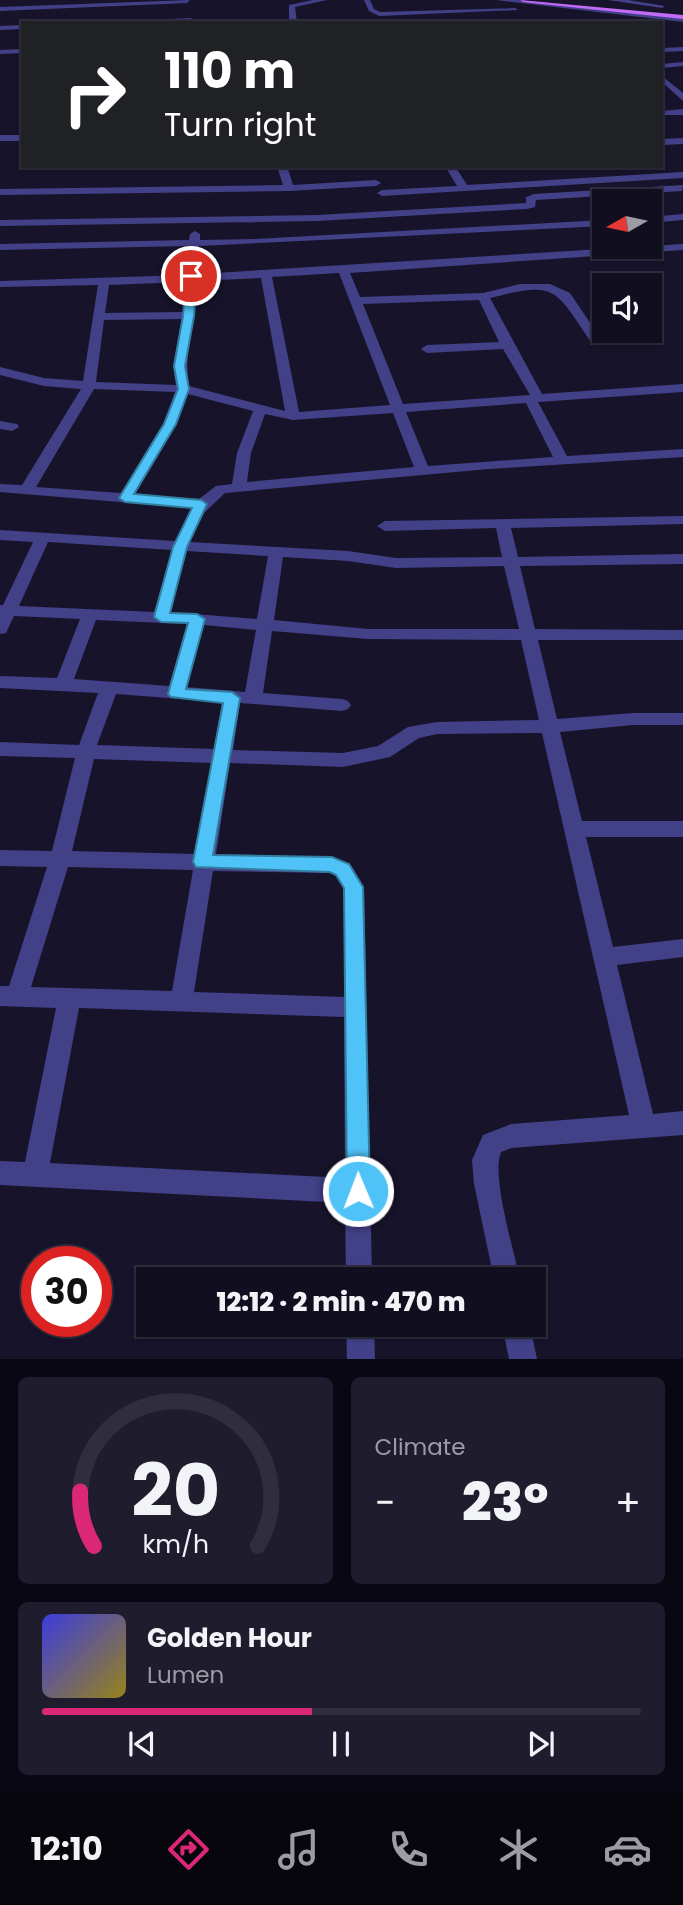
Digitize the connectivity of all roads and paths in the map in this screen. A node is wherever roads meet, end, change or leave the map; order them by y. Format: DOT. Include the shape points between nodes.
graph roads {
  1 [pos="324,0"];
  2 [pos="367,0"];
  3 [pos="499,0"];
  4 [pos="523,0"];
  5 [pos="565,0"];
  6 [pos="611,0"];
  7 [pos="187,1"];
  8 [pos="536,3"];
  9 [pos="433,4"];
  10 [pos="0,9"];
  11 [pos="525,10"];
  12 [pos="429,12"];
  13 [pos="683,14"];
  14 [pos="616,17"];
  15 [pos="513,19"];
  16 [pos="192,21"];
  17 [pos="293,21"];
  18 [pos="21,27"];
  19 [pos="0,28"];
  20 [pos="683,49"];
  21 [pos="663,50"];
  22 [pos="21,51"];
  23 [pos="0,52"];
  24 [pos="683,64"];
  25 [pos="663,66"];
  26 [pos="664,81"];
  27 [pos="683,83"];
  28 [pos="680,95"];
  29 [pos="683,112"];
  30 [pos="663,113"];
  31 [pos="0,138"];
  32 [pos="21,138"];
  33 [pos="663,142"];
  34 [pos="683,142"];
  35 [pos="283,168"];
  36 [pos="451,168"];
  37 [pos="583,168"];
  38 [pos="662,168"];
  39 [pos="683,175"];
  40 [pos="669,176"];
  41 [pos="592,180"];
  42 [pos="377,184"];
  43 [pos="463,187"];
  44 [pos="289,188"];
  45 [pos="682,189"];
  46 [pos="0,192"];
  47 [pos="391,214"];
  48 [pos="683,217"];
  49 [pos="662,219"];
  50 [pos="196,220"];
  51 [pos="0,223"];
  52 [pos="592,225"];
  53 [pos="194,244"];
  54 [pos="0,247"];
  55 [pos="683,247"];
  56 [pos="407,250"];
  57 [pos="343,269"];
  58 [pos="266,273"];
  59 [pos="191,276"];
  60 [pos="104,281"];
  61 [pos="0,284"];
  62 [pos="483,296"];
  63 [pos="356,301"];
  64 [pos="189,316"];
  65 [pos="99,317"];
  66 [pos="592,334"];
  67 [pos="507,345"];
  68 [pos="427,349"];
  69 [pos="0,371"];
  70 [pos="89,386"];
  71 [pos="683,388"];
  72 [pos="183,389"];
  73 [pos="534,399"];
  74 [pos="397,408"];
  75 [pos="260,409"];
  76 [pos="293,415"];
  77 [pos="683,453"];
  78 [pos="562,460"];
  79 [pos="422,470"];
  80 [pos="239,486"];
  81 [pos="0,488"];
  82 [pos="26,491"];
  83 [pos="125,498"];
  84 [pos="201,504"];
  85 [pos="683,520"];
  86 [pos="502,523"];
  87 [pos="386,526"];
  88 [pos="0,535"];
  89 [pos="43,537"];
  90 [pos="180,547"];
  91 [pos="276,552"];
  92 [pos="683,559"];
  93 [pos="511,560"];
  94 [pos="4,610"];
  95 [pos="90,614"];
  96 [pos="161,617"];
  97 [pos="197,619"];
  98 [pos="263,625"];
  99 [pos="0,629"];
  100 [pos="528,635"];
  101 [pos="683,635"];
  102 [pos="0,682"];
  103 [pos="63,684"];
  104 [pos="109,688"];
  105 [pos="176,694"];
  106 [pos="232,698"];
  107 [pos="253,700"];
  108 [pos="342,705"];
  109 [pos="683,719"];
  110 [pos="550,726"];
  111 [pos="0,749"];
  112 [pos="86,751"];
  113 [pos="222,755"];
  114 [pos="574,829"];
  115 [pos="683,829"];
  116 [pos="0,858"];
  117 [pos="60,859"];
  118 [pos="203,862"];
  119 [pos="683,948"];
  120 [pos="604,957"];
  121 [pos="8,997"];
  122 [pos="69,999"];
  123 [pos="181,1003"];
  124 [pos="355,1007"];
  125 [pos="683,1123"];
  126 [pos="644,1126"];
  127 [pos="0,1173"];
  128 [pos="35,1174"];
  129 [pos="358,1191"];
  130 [pos="359,1267"];
  131 [pos="505,1267"];
  132 [pos="360,1337"];
  133 [pos="518,1337"];
  134 [pos="360,1359"];
  135 [pos="523,1359"];
  1 -- 17 [label="street" via="291,6"];
  2 -- 12 [label="street" via="379,14"];
  3 -- 8 [label="street"];
  4 -- 8 [label="main road"];
  5 -- 13 [label="main road"];
  6 -- 13 [label="street"];
  7 -- 10 [label="street"];
  7 -- 16 [label="street"];
  8 -- 11 [label="street"];
  8 -- 13 [label="main road"];
  8 -- 14 [label="street"];
  9 -- 12 [label="street"];
  11 -- 12 [label="street"];
  11 -- 15 [label="street"];
  13 -- 14 [label="street"];
  18 -- 19 [label="street"];
  20 -- 21 [label="street"];
  22 -- 23 [label="street"];
  24 -- 25 [label="street"];
  26 -- 27 [label="street"];
  26 -- 28 [label="street"];
  29 -- 30 [label="street"];
  31 -- 32 [label="street"];
  33 -- 34 [label="street"];
  35 -- 44 [label="street"];
  36 -- 43 [label="street"];
  37 -- 41 [label="street"];
  38 -- 40 [label="street"];
  39 -- 40 [label="street"];
  40 -- 41 [label="street"];
  40 -- 45 [label="street"];
  41 -- 43 [label="street" via="527,179"];
  42 -- 43 [label="street"];
  42 -- 44 [label="street"];
  42 -- 47 [label="street"];
  44 -- 46 [label="street"];
  45 -- 47 [label="street" via="534,197 527,206"];
  47 -- 50 [label="street"];
  47 -- 56 [label="street"];
  48 -- 49 [label="street"];
  50 -- 51 [label="street"];
  50 -- 53 [label="street"];
  52 -- 56 [label="street"];
  53 -- 54 [label="street"];
  53 -- 56 [label="street"];
  53 -- 59 [label="street"];
  55 -- 56 [label="street"];
  56 -- 57 [label="street"];
  57 -- 58 [label="street"];
  57 -- 63 [label="street"];
  58 -- 59 [label="street"];
  58 -- 76 [label="street"];
  59 -- 60 [label="street"];
  59 -- 64 [label="street"];
  60 -- 61 [label="street"];
  60 -- 65 [label="street"];
  62 -- 63 [label="street"];
  62 -- 66 [label="street" via="520,287 559,290"];
  62 -- 67 [label="street"];
  63 -- 74 [label="street"];
  64 -- 65 [label="street"];
  64 -- 72 [label="street" via="179,366"];
  65 -- 70 [label="street"];
  67 -- 68 [label="street"];
  67 -- 73 [label="street"];
  69 -- 70 [label="street"];
  70 -- 72 [label="street"];
  70 -- 82 [label="street"];
  71 -- 73 [label="street"];
  72 -- 75 [label="street"];
  72 -- 83 [label="street" via="170,424"];
  73 -- 74 [label="street"];
  73 -- 78 [label="street"];
  74 -- 76 [label="street"];
  74 -- 79 [label="street"];
  75 -- 76 [label="street"];
  75 -- 80 [label="street" via="244,453"];
  77 -- 78 [label="street"];
  78 -- 79 [label="street"];
  79 -- 80 [label="street"];
  80 -- 84 [label="street" via="221,489"];
  81 -- 82 [label="street"];
  82 -- 83 [label="street"];
  83 -- 84 [label="street"];
  84 -- 90 [label="street"];
  85 -- 86 [label="street"];
  86 -- 87 [label="street"];
  86 -- 93 [label="street"];
  88 -- 89 [label="street"];
  89 -- 90 [label="street"];
  89 -- 94 [label="street"];
  90 -- 91 [label="street"];
  90 -- 96 [label="street"];
  91 -- 93 [label="street" via="397,563"];
  91 -- 98 [label="street"];
  92 -- 93 [label="street"];
  93 -- 100 [label="street"];
  94 -- 95 [label="street"];
  94 -- 99 [label="street"];
  95 -- 96 [label="street"];
  95 -- 103 [label="street"];
  96 -- 97 [label="street"];
  97 -- 98 [label="street"];
  97 -- 105 [label="street"];
  98 -- 100 [label="street" via="368,634"];
  98 -- 107 [label="street"];
  100 -- 101 [label="street"];
  100 -- 110 [label="street"];
  102 -- 103 [label="street"];
  103 -- 104 [label="street"];
  104 -- 105 [label="street"];
  104 -- 112 [label="street"];
  105 -- 106 [label="street"];
  106 -- 107 [label="street"];
  106 -- 113 [label="street"];
  107 -- 108 [label="street"];
  109 -- 110 [label="street"];
  110 -- 113 [label="street" via="437,728 414,732 383,752 343,760"];
  110 -- 114 [label="street"];
  111 -- 112 [label="street"];
  112 -- 113 [label="street"];
  112 -- 117 [label="street"];
  113 -- 118 [label="street"];
  114 -- 115 [label="street"];
  114 -- 120 [label="street"];
  116 -- 117 [label="street"];
  117 -- 118 [label="street"];
  117 -- 121 [label="street"];
  118 -- 123 [label="street"];
  118 -- 124 [label="street" via="332,865 343,870 354,887"];
  119 -- 120 [label="street"];
  120 -- 126 [label="street"];
  121 -- 122 [label="street"];
  122 -- 123 [label="street"];
  122 -- 128 [label="street"];
  123 -- 124 [label="street"];
  124 -- 129 [label="street"];
  125 -- 126 [label="street"];
  126 -- 131 [label="street" via="511,1136 492,1143 486,1172"];
  127 -- 128 [label="street"];
  128 -- 129 [label="street"];
  129 -- 130 [label="street"];
  132 -- 134 [label="street"];
  133 -- 135 [label="street"];
}
